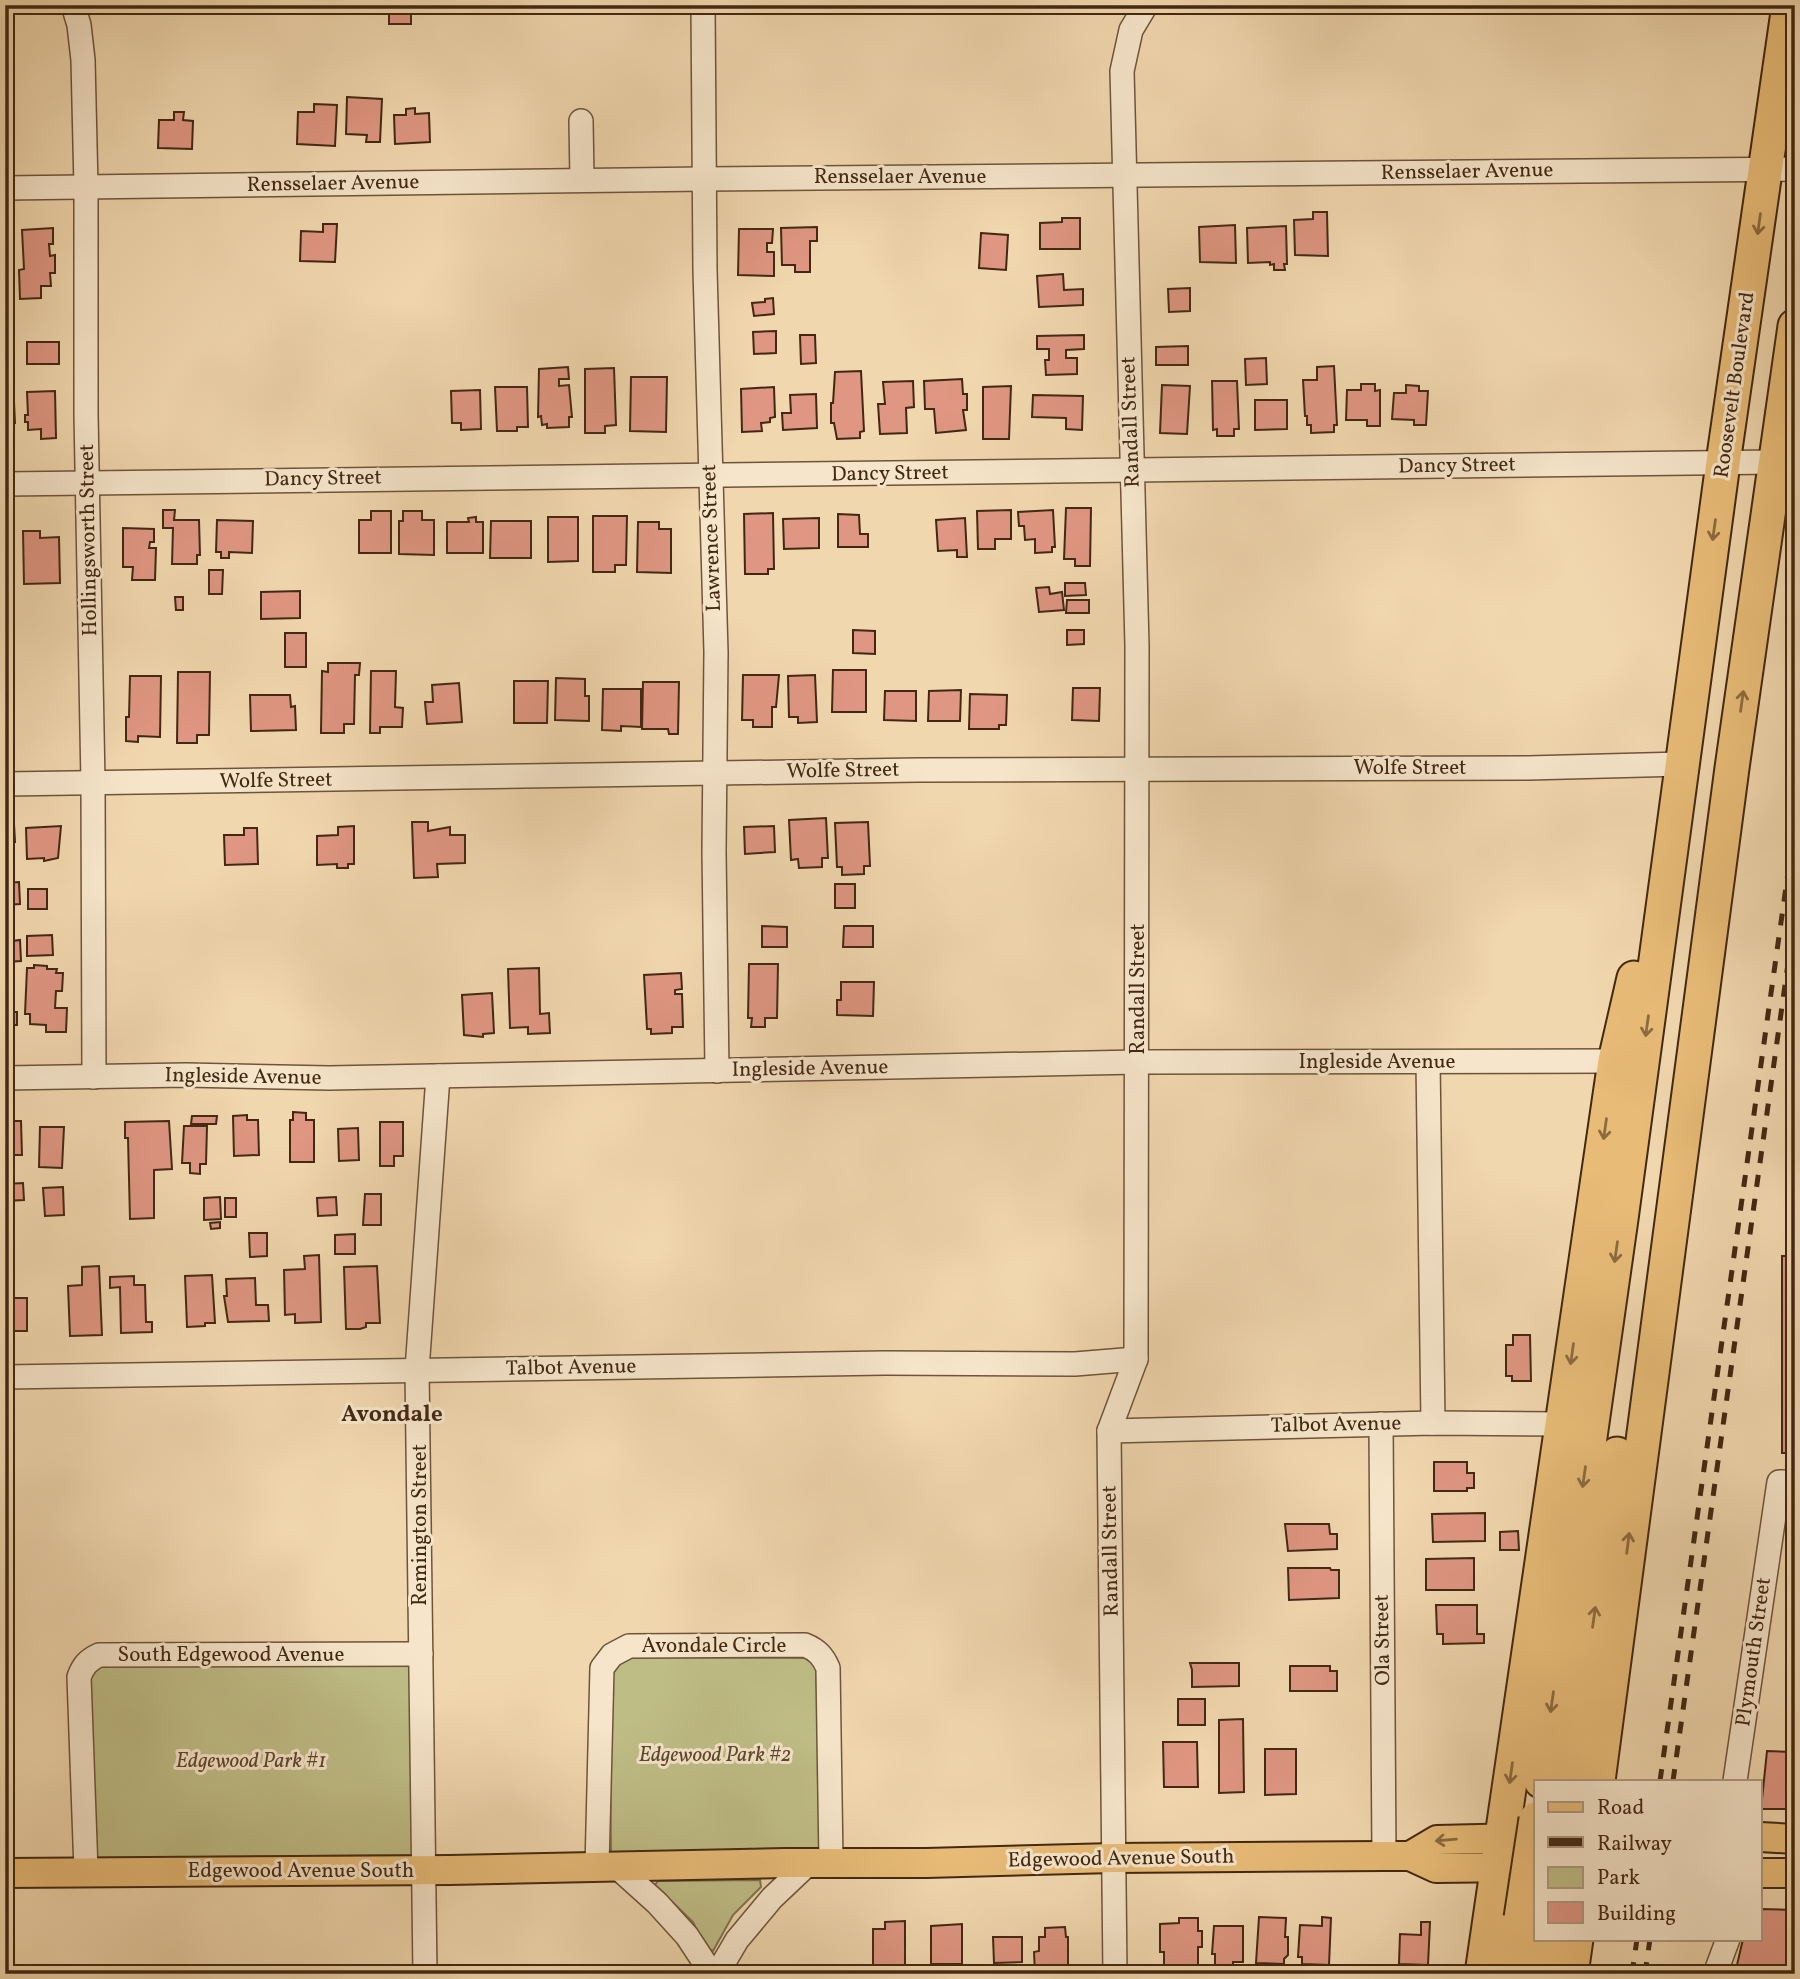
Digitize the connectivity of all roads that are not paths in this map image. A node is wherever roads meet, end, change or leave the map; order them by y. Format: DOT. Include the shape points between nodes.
graph roads {
  1 [pos="73,5"];
  2 [pos="703,5"];
  3 [pos="1146,5"];
  4 [pos="1789,5"];
  5 [pos="581,121"];
  6 [pos="1781,169"];
  7 [pos="1123,176"];
  8 [pos="705,178"];
  9 [pos="582,180"];
  10 [pos="86,187"];
  11 [pos="5,188"];
  12 [pos="1795,326"];
  13 [pos="1775,462"];
  14 [pos="1723,463"];
  15 [pos="1133,469"];
  16 [pos="710,475"];
  17 [pos="88,483"];
  18 [pos="5,484"];
  19 [pos="1682,764"];
  20 [pos="1732,768"];
  21 [pos="1137,769"];
  22 [pos="715,775"];
  23 [pos="93,783"];
  24 [pos="5,784"];
  25 [pos="1615,1061"];
  26 [pos="1138,1062"];
  27 [pos="1428,1062"];
  28 [pos="717,1071"];
  29 [pos="438,1076"];
  30 [pos="94,1077"];
  31 [pos="5,1078"];
  32 [pos="1136,1359"];
  33 [pos="417,1370"];
  34 [pos="5,1377"];
  35 [pos="1433,1423"];
  36 [pos="1381,1424"];
  37 [pos="1562,1424"];
  38 [pos="1109,1431"];
  39 [pos="1787,1482"];
  40 [pos="421,1654"];
  41 [pos="1541,1780"];
  42 [pos="1571,1780"];
  43 [pos="1598,1780"];
  44 [pos="1735,1780"];
  45 [pos="1534,1832"];
  46 [pos="1762,1837"];
  47 [pos="1534,1839"];
  48 [pos="1795,1839"];
  49 [pos="1500,1853"];
  50 [pos="1397,1856"];
  51 [pos="1114,1858"];
  52 [pos="821,1862"];
  53 [pos="1534,1866"];
  54 [pos="607,1867"];
  55 [pos="425,1870"];
  56 [pos="86,1871"];
  57 [pos="5,1873"];
  58 [pos="1762,1873"];
  59 [pos="1795,1874"];
  60 [pos="1550,1940"];
  61 [pos="1576,1940"];
  62 [pos="1712,1940"];
  63 [pos="1728,1940"];
  64 [pos="1716,1972"];
  65 [pos="425,1974"];
  66 [pos="715,1974"];
  67 [pos="1115,1974"];
  68 [pos="1482,1974"];
  69 [pos="1513,1974"];
  70 [pos="1545,1974"];
  71 [pos="1571,1974"];
  1 -- 10 [label="street, Hollingsworth Street" via="83,60"];
  2 -- 8 [label="street, Lawrence Street"];
  3 -- 7 [label="street, Randall Street" via="1131,30 1122,71"];
  4 -- 6 [label="highway, Roosevelt Boulevard"];
  5 -- 9 [label="street"];
  6 -- 7 [label="street, Rensselaer Avenue"];
  6 -- 14 [label="highway, Roosevelt Boulevard, one-way"];
  7 -- 8 [label="street, Rensselaer Avenue"];
  7 -- 15 [label="street, Randall Street"];
  8 -- 9 [label="street, Rensselaer Avenue"];
  8 -- 16 [label="street, Lawrence Street"];
  9 -- 10 [label="street, Rensselaer Avenue"];
  10 -- 11 [label="street, Rensselaer Avenue"];
  10 -- 17 [label="street, Hollingsworth Street"];
  12 -- 13 [label="highway"];
  13 -- 14 [label="street, Dancy Street"];
  20 -- 13 [label="highway, one-way"];
  14 -- 15 [label="street, Dancy Street"];
  14 -- 19 [label="highway, Roosevelt Boulevard, one-way"];
  15 -- 16 [label="street, Dancy Street"];
  15 -- 21 [label="street, Randall Street"];
  16 -- 17 [label="street, Dancy Street"];
  16 -- 22 [label="street, Lawrence Street"];
  17 -- 18 [label="street, Dancy Street"];
  17 -- 23 [label="street, Hollingsworth Street"];
  19 -- 21 [label="street, Wolfe Street"];
  19 -- 25 [label="highway"];
  19 -- 41 [label="highway, one-way"];
  42 -- 20 [label="highway, one-way" via="1651,1214"];
  43 -- 20 [label="highway, one-way"];
  21 -- 22 [label="street, Wolfe Street"];
  21 -- 26 [label="street, Randall Street"];
  22 -- 23 [label="street, Wolfe Street"];
  22 -- 28 [label="street, Lawrence Street"];
  23 -- 24 [label="street, Wolfe Street"];
  23 -- 30 [label="street, Hollingsworth Street"];
  25 -- 27 [label="street, Ingleside Avenue"];
  25 -- 37 [label="highway, one-way"];
  26 -- 27 [label="street, Ingleside Avenue"];
  26 -- 28 [label="street, Ingleside Avenue"];
  26 -- 32 [label="street, Randall Street"];
  27 -- 35 [label="street"];
  28 -- 29 [label="street, Ingleside Avenue"];
  29 -- 30 [label="street, Ingleside Avenue"];
  29 -- 33 [label="street, Remington Street"];
  30 -- 31 [label="street, Ingleside Avenue"];
  32 -- 33 [label="street, Talbot Avenue" via="1075,1364"];
  32 -- 38 [label="street, Randall Street"];
  33 -- 34 [label="street, Talbot Avenue"];
  33 -- 40 [label="street, Remington Street"];
  35 -- 36 [label="street, Talbot Avenue"];
  35 -- 37 [label="street, Talbot Avenue"];
  36 -- 38 [label="street, Talbot Avenue"];
  36 -- 50 [label="street, Ola Street"];
  37 -- 49 [label="highway, one-way"];
  38 -- 51 [label="street, Randall Street"];
  39 -- 44 [label="street, Plymouth Street"];
  40 -- 55 [label="street, Remington Street"];
  40 -- 56 [label="street, South Edgewood Avenue" via="99,1655 89,1660 79,1677"];
  45 -- 69 [label="highway, bridge"];
  46 -- 48 [label="main road"];
  47 -- 49 [label="main road, Edgewood Avenue South"];
  49 -- 50 [label="main road, Edgewood Avenue South" via="1437,1840"];
  49 -- 53 [label="main road, Edgewood Avenue South"];
  49 -- 68 [label="highway"];
  50 -- 51 [label="main road, Edgewood Avenue South"];
  51 -- 52 [label="main road, Edgewood Avenue South"];
  51 -- 67 [label="street, Randall Street"];
  52 -- 54 [label="main road"];
  52 -- 54 [label="street, Avondale Circle" via="828,1668 824,1659 805,1645 629,1646 612,1655 602,1668"];
  52 -- 66 [label="street" via="772,1898"];
  54 -- 55 [label="main road, Edgewood Avenue South"];
  54 -- 66 [label="street" via="657,1903"];
  55 -- 56 [label="main road, Edgewood Avenue South"];
  55 -- 65 [label="street, Remington Street"];
  56 -- 57 [label="main road, Edgewood Avenue South"];
  58 -- 59 [label="main road"];
  60 -- 70 [label="highway"];
  61 -- 71 [label="highway"];
  62 -- 64 [label="street"];
  63 -- 64 [label="street"];
}
